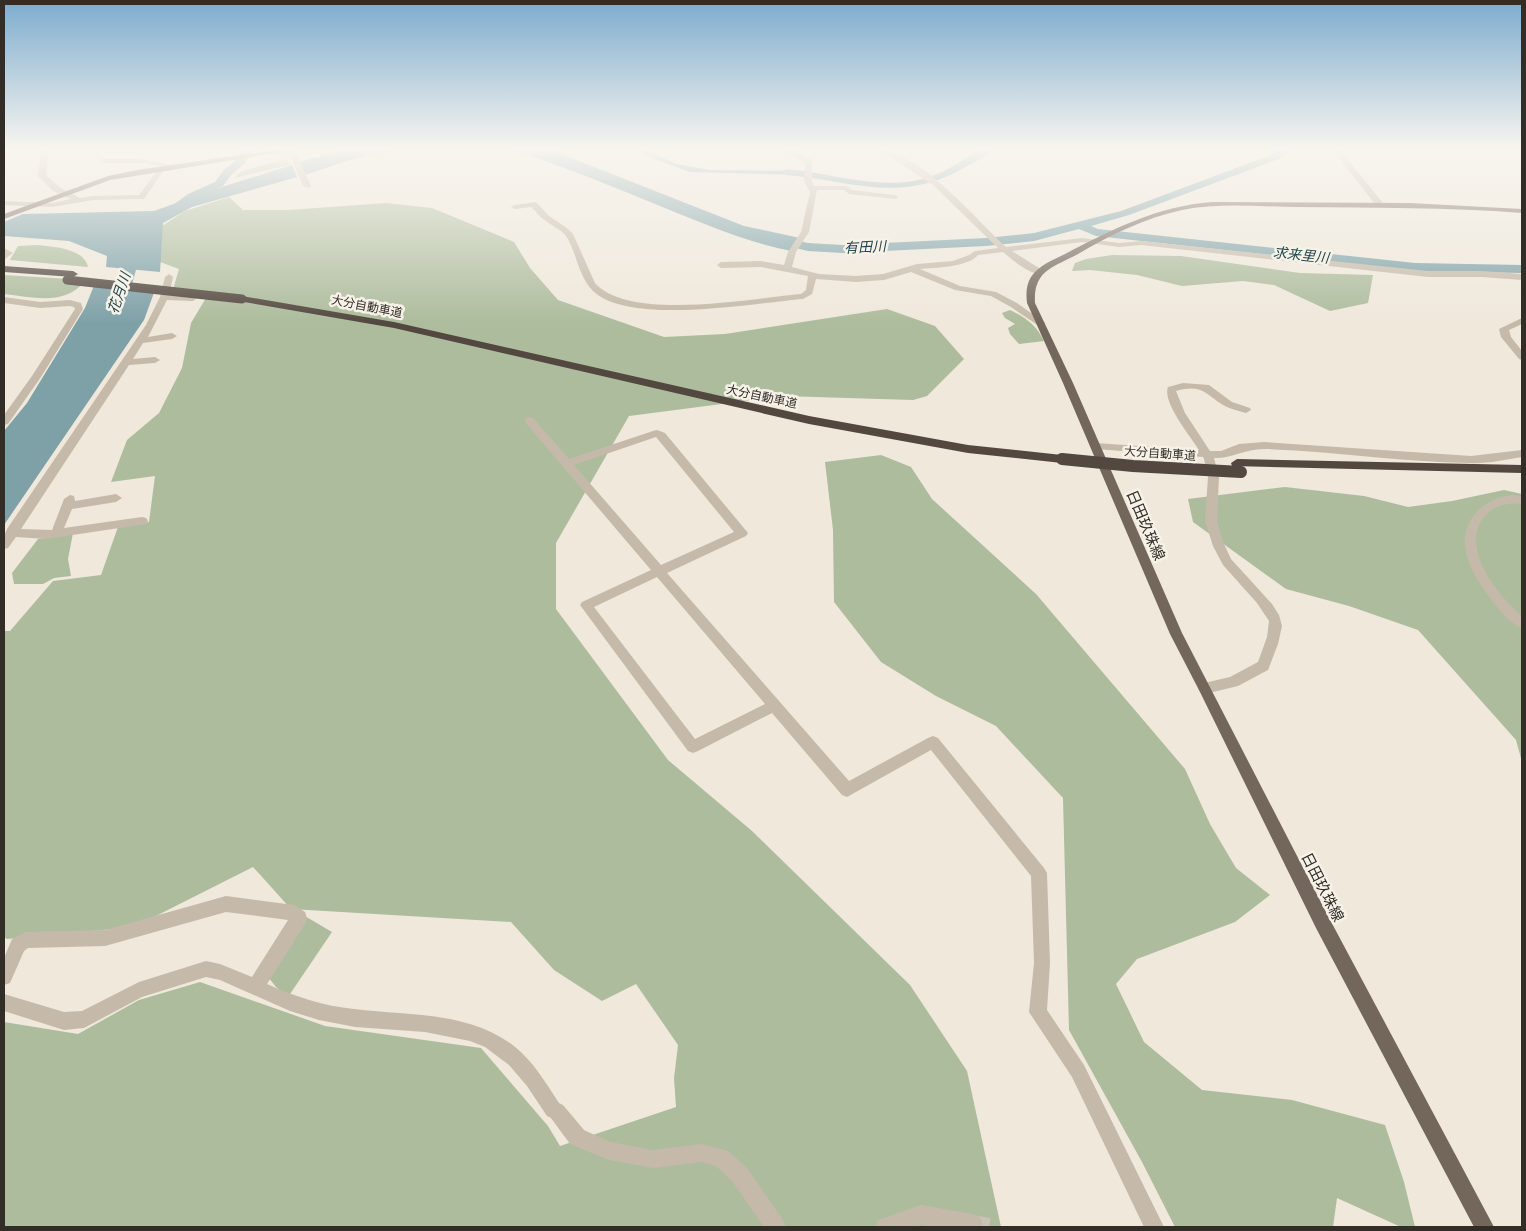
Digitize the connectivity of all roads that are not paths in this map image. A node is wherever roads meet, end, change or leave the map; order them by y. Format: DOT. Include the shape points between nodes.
graph roads {
  1 [pos="28,207"];
  2 [pos="536,207"];
  3 [pos="810,207"];
  4 [pos="962,207"];
  5 [pos="1184,207"];
  6 [pos="1436,207"];
  7 [pos="1518,211"];
  8 [pos="4,218"];
  9 [pos="1092,241"];
  10 [pos="1007,250"];
  11 [pos="721,265"];
  12 [pos="787,268"];
  13 [pos="4,269"];
  14 [pos="912,269"];
  15 [pos="1039,272"];
  16 [pos="4,275"];
  17 [pos="812,276"];
  18 [pos="1520,276"];
  19 [pos="70,277"];
  20 [pos="169,277"];
  21 [pos="164,297"];
  22 [pos="193,298"];
  23 [pos="4,300"];
  24 [pos="1522,321"];
  25 [pos="1042,325"];
  26 [pos="172,336"];
  27 [pos="141,340"];
  28 [pos="1522,356"];
  29 [pos="155,360"];
  30 [pos="126,362"];
  31 [pos="1246,410"];
  32 [pos="529,420"];
  33 [pos="4,422"];
  34 [pos="1095,446"];
  35 [pos="1206,454"];
  36 [pos="1522,454"];
  37 [pos="568,463"];
  38 [pos="1239,467"];
  39 [pos="1522,469"];
  40 [pos="1522,478"];
  41 [pos="116,498"];
  42 [pos="1522,500"];
  43 [pos="142,521"];
  44 [pos="12,532"];
  45 [pos="56,534"];
  46 [pos="4,545"];
  47 [pos="660,571"];
  48 [pos="1522,623"];
  49 [pos="1205,688"];
  50 [pos="775,705"];
  51 [pos="4,977"];
  52 [pos="256,987"];
  53 [pos="4,1003"];
  54 [pos="973,1224"];
  55 [pos="776,1227"];
  56 [pos="885,1227"];
  57 [pos="1154,1227"];
  58 [pos="1484,1227"];
  1 -- 8 [label="main road"];
  2 -- 17 [label="street" via="570,235 587,277 597,290 620,302 681,308 803,296 810,290"];
  3 -- 12 [label="street" via="804,232"];
  4 -- 10 [label="street"];
  5 -- 9 [label="main road"];
  6 -- 7 [label="main road"];
  9 -- 10 [label="street" via="1060,241"];
  9 -- 15 [label="main road"];
  9 -- 18 [label="street" via="1119,245 1141,243 1428,274"];
  10 -- 14 [label="street" via="976,253 954,262"];
  10 -- 15 [label="street"];
  11 -- 12 [label="street"];
  12 -- 17 [label="street"];
  13 -- 19 [label="highway, 大分自動車道"];
  14 -- 17 [label="street" via="884,277 856,279"];
  14 -- 25 [label="street" via="958,288 992,294"];
  15 -- 25 [label="main road, 日田玖珠線" via="1029,290 1031,303"];
  16 -- 19 [label="highway, 大分自動車道"];
  19 -- 38 [label="highway, 大分自動車道, bridge" via="244,296 403,327 810,420 968,449 1062,455 1133,466"];
  20 -- 21 [label="street"];
  21 -- 22 [label="street"];
  21 -- 27 [label="street"];
  23 -- 33 [label="street" via="40,305 70,302 78,305 79,309"];
  24 -- 28 [label="street" via="1504,329 1506,338"];
  25 -- 34 [label="main road, 日田玖珠線"];
  26 -- 27 [label="street"];
  27 -- 30 [label="street"];
  29 -- 30 [label="street"];
  30 -- 44 [label="street"];
  31 -- 35 [label="street" via="1228,404 1206,387 1171,389 1174,403"];
  32 -- 37 [label="street"];
  34 -- 35 [label="street"];
  34 -- 49 [label="main road, 日田玖珠線" via="1176,634"];
  35 -- 36 [label="street" via="1222,455 1239,448 1264,445 1464,459"];
  35 -- 49 [label="street" via="1215,486 1210,514 1218,544 1227,561 1275,621 1263,666 1233,682"];
  37 -- 47 [label="street"];
  37 -- 47 [label="street" via="657,433 742,533"];
  38 -- 39 [label="highway, 大分自動車道"];
  38 -- 40 [label="highway, 大分自動車道"];
  41 -- 45 [label="street" via="68,502"];
  42 -- 48 [label="street" via="1506,499 1484,509 1474,522 1470,538 1478,570 1500,602"];
  43 -- 45 [label="street"];
  44 -- 45 [label="street"];
  44 -- 46 [label="street"];
  47 -- 50 [label="street"];
  47 -- 50 [label="street" via="586,605 693,747"];
  49 -- 58 [label="main road, 日田玖珠線" via="1322,922"];
  50 -- 57 [label="street" via="847,790 933,742 1040,873 1042,963 1038,1012 1078,1071"];
  51 -- 52 [label="street" via="18,945 26,940 105,938 226,904 294,913 299,918"];
  52 -- 53 [label="street" via="220,972 206,970 139,990 84,1019 64,1021"];
  52 -- 55 [label="street" via="305,1008 334,1016 458,1028 491,1040 523,1066 553,1110 577,1137 609,1152 654,1159 702,1153 721,1158 740,1175"];
  54 -- 56 [label="street" via="921,1214"];
}
